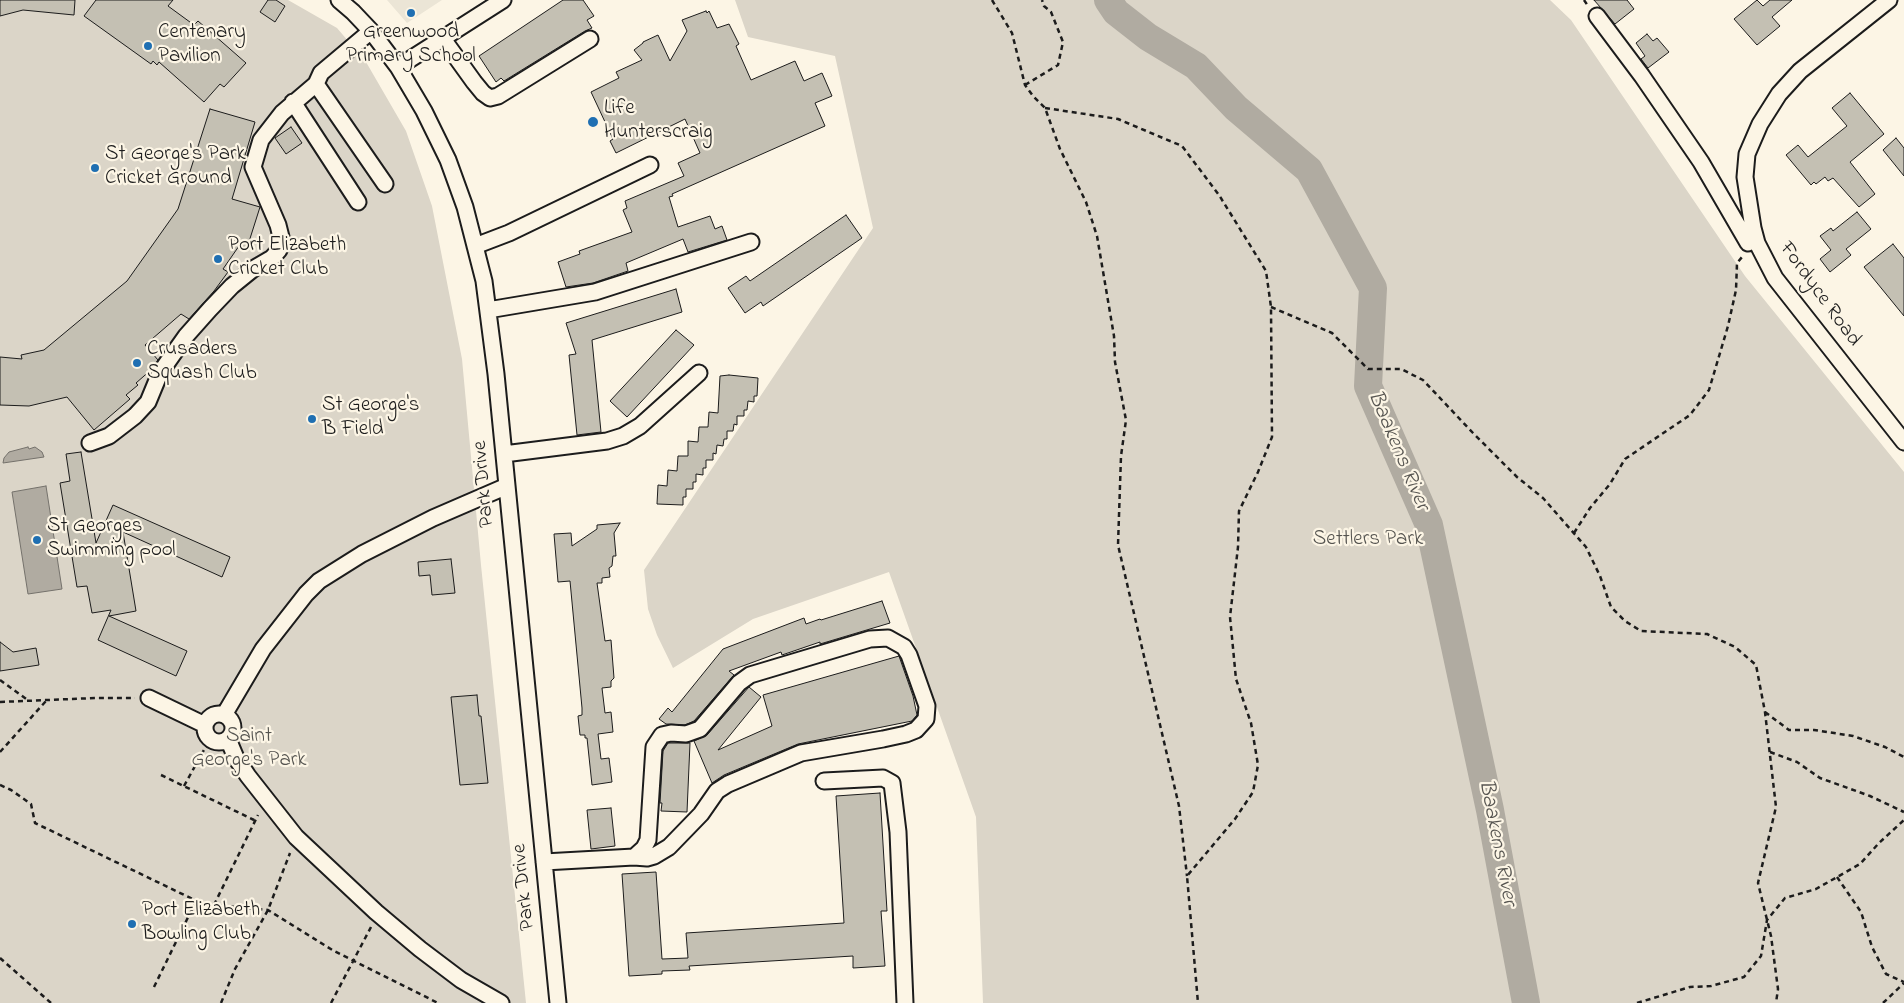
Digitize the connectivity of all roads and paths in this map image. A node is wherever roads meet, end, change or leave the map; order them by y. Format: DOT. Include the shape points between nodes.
graph roads {
  1 [pos="338,0"];
  2 [pos="503,0"];
  3 [pos="992,0"];
  4 [pos="1042,0"];
  5 [pos="1889,0"];
  6 [pos="1597,16"];
  7 [pos="371,31"];
  8 [pos="443,39"];
  9 [pos="590,40"];
  10 [pos="398,68"];
  11 [pos="316,84"];
  12 [pos="1025,85"];
  13 [pos="293,102"];
  14 [pos="1046,108"];
  15 [pos="650,165"];
  16 [pos="385,184"];
  17 [pos="358,202"];
  18 [pos="1755,236"];
  19 [pos="751,242"];
  20 [pos="475,246"];
  21 [pos="1271,307"];
  22 [pos="488,310"];
  23 [pos="699,373"];
  24 [pos="1904,442"];
  25 [pos="90,443"];
  26 [pos="504,454"];
  27 [pos="507,486"];
  28 [pos="1574,533"];
  29 [pos="0,680"];
  30 [pos="149,698"];
  31 [pos="46,701"];
  32 [pos="0,702"];
  33 [pos="30,702"];
  34 [pos="1765,712"];
  35 [pos="224,715"];
  36 [pos="207,732"];
  37 [pos="228,739"];
  38 [pos="0,752"];
  39 [pos="1770,752"];
  40 [pos="1904,757"];
  41 [pos="161,775"];
  42 [pos="824,781"];
  43 [pos="0,785"];
  44 [pos="184,786"];
  45 [pos="268,801"];
  46 [pos="1904,812"];
  47 [pos="254,820"];
  48 [pos="1904,820"];
  49 [pos="296,837"];
  50 [pos="634,857"];
  51 [pos="544,862"];
  52 [pos="1187,876"];
  53 [pos="1837,877"];
  54 [pos="196,901"];
  55 [pos="214,905"];
  56 [pos="268,910"];
  57 [pos="376,912"];
  58 [pos="1767,920"];
  59 [pos="0,958"];
  60 [pos="353,960"];
  61 [pos="1904,983"];
  62 [pos="154,987"];
  63 [pos="51,1003"];
  64 [pos="221,1003"];
  65 [pos="331,1003"];
  66 [pos="438,1003"];
  67 [pos="501,1003"];
  68 [pos="558,1003"];
  69 [pos="905,1003"];
  70 [pos="1198,1003"];
  71 [pos="1637,1003"];
  72 [pos="1776,1003"];
  73 [pos="1883,1003"];
  1 -- 7 [label="street, Park Drive"];
  2 -- 8 [label="street"];
  3 -- 12 [label="path" via="1012,33"];
  4 -- 12 [label="path" via="1051,12 1063,42 1058,65"];
  5 -- 18 [label="street, Fordyce Road" via="1800,71 1760,124 1747,154 1748,208"];
  6 -- 18 [label="street" via="1701,162 1748,243"];
  7 -- 10 [label="street, Park Drive"];
  7 -- 11 [label="street" via="321,73"];
  8 -- 9 [label="street" via="474,82 490,98"];
  8 -- 10 [label="street"];
  10 -- 20 [label="street, Park Drive" via="448,160"];
  11 -- 13 [label="street"];
  11 -- 16 [label="street"];
  12 -- 14 [label="path"];
  13 -- 17 [label="street"];
  13 -- 25 [label="street" via="261,140 253,167 278,225 282,241 279,250 232,286 204,316 160,373 148,402 135,416 108,436"];
  14 -- 21 [label="path" via="1118,119 1182,146 1219,195 1266,270"];
  14 -- 52 [label="path" via="1060,150 1086,202 1097,236 1126,420 1121,456 1118,545 1179,806"];
  15 -- 20 [label="street"];
  18 -- 24 [label="street, Fordyce Road" via="1764,258 1786,292"];
  18 -- 28 [label="path" via="1737,263 1736,290 1709,390 1690,415 1625,459"];
  19 -- 22 [label="street" via="595,292"];
  20 -- 22 [label="street, Park Drive"];
  21 -- 28 [label="path" via="1332,333 1368,369 1401,369 1423,380 1479,440 1544,498"];
  21 -- 52 [label="path" via="1272,437 1239,511 1230,616 1236,679 1251,723 1258,765 1252,792 1235,819"];
  22 -- 26 [label="street, Park Drive"];
  23 -- 26 [label="street" via="640,426 624,436"];
  26 -- 27 [label="street, Park Drive"];
  27 -- 35 [label="street" via="371,549 319,581 263,650"];
  27 -- 51 [label="street, Park Drive"];
  28 -- 34 [label="path" via="1586,547 1612,607 1624,621 1641,631 1706,634 1735,647 1756,665"];
  29 -- 33 [label="path"];
  30 -- 31 [label="path"];
  30 -- 36 [label="street"];
  31 -- 33 [label="path"];
  31 -- 38 [label="path"];
  32 -- 33 [label="path"];
  34 -- 39 [label="path"];
  34 -- 40 [label="path" via="1790,730 1853,736"];
  35 -- 36 [label="street" via="210,717"];
  35 -- 37 [label="street" via="233,726"];
  36 -- 37 [label="street" via="219,742"];
  36 -- 44 [label="path"];
  37 -- 45 [label="street" via="236,758"];
  39 -- 46 [label="path" via="1797,762 1820,778"];
  39 -- 58 [label="path" via="1776,807 1758,883"];
  41 -- 44 [label="path"];
  42 -- 69 [label="street" via="883,778 892,783 898,832"];
  43 -- 54 [label="path" via="31,804 35,823"];
  44 -- 47 [label="path"];
  45 -- 47 [label="path"];
  45 -- 49 [label="street"];
  47 -- 55 [label="path"];
  48 -- 53 [label="path" via="1860,864"];
  49 -- 56 [label="path"];
  49 -- 57 [label="street"];
  50 -- 50 [label="street" via="648,840 654,747 662,735 686,734 700,729 739,683 750,675 870,639 888,638 904,647 927,706 926,719 916,730 883,739 817,749 770,765 722,788 665,850 647,858"];
  50 -- 51 [label="street"];
  51 -- 68 [label="street, Park Drive"];
  52 -- 70 [label="path"];
  53 -- 58 [label="path" via="1816,889 1785,898"];
  53 -- 61 [label="path" via="1861,912 1872,947 1886,974"];
  54 -- 55 [label="path"];
  54 -- 62 [label="path"];
  55 -- 56 [label="path"];
  56 -- 60 [label="path" via="334,952"];
  56 -- 64 [label="path" via="235,969"];
  57 -- 60 [label="path"];
  57 -- 67 [label="street" via="461,980"];
  58 -- 71 [label="path" via="1761,956 1744,977 1711,986 1690,987"];
  58 -- 72 [label="path" via="1778,989"];
  59 -- 63 [label="path"];
  60 -- 65 [label="path"];
  60 -- 66 [label="path"];
  61 -- 73 [label="path"];
}
